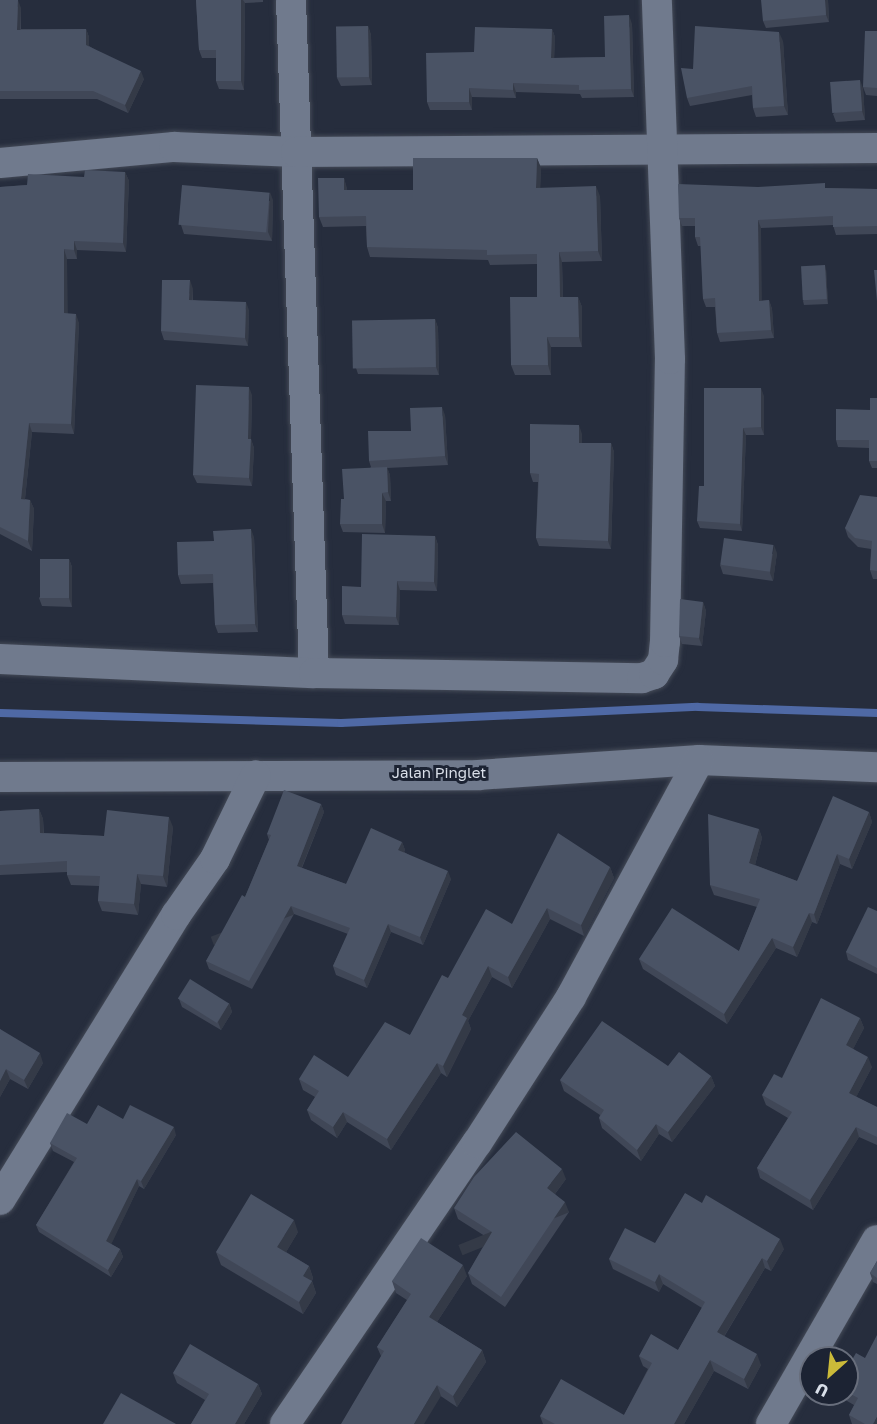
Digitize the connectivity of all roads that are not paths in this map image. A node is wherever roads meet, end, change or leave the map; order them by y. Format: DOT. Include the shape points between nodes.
graph roads {
  1 [pos="291,0"];
  2 [pos="657,0"];
  3 [pos="877,148"];
  4 [pos="660,150"];
  5 [pos="296,152"];
  6 [pos="0,163"];
  7 [pos="0,659"];
  8 [pos="314,673"];
  9 [pos="699,760"];
  10 [pos="877,767"];
  11 [pos="256,775"];
  12 [pos="0,777"];
  13 [pos="0,1200"];
  14 [pos="877,1240"];
  15 [pos="285,1424"];
  16 [pos="771,1424"];
  1 -- 5 [label="street"];
  2 -- 4 [label="street"];
  3 -- 4 [label="street"];
  4 -- 5 [label="street"];
  4 -- 8 [label="street" via="670,358 665,642 658,670 642,678"];
  5 -- 6 [label="street" via="174,147"];
  5 -- 8 [label="street"];
  7 -- 8 [label="street"];
  9 -- 10 [label="street, Jalan Pinglet"];
  9 -- 11 [label="street, Jalan Pinglet" via="478,775"];
  9 -- 15 [label="street" via="571,997 477,1143"];
  11 -- 12 [label="street, Jalan Pinglet"];
  11 -- 13 [label="street" via="215,859 176,915"];
  14 -- 16 [label="street"];
}
